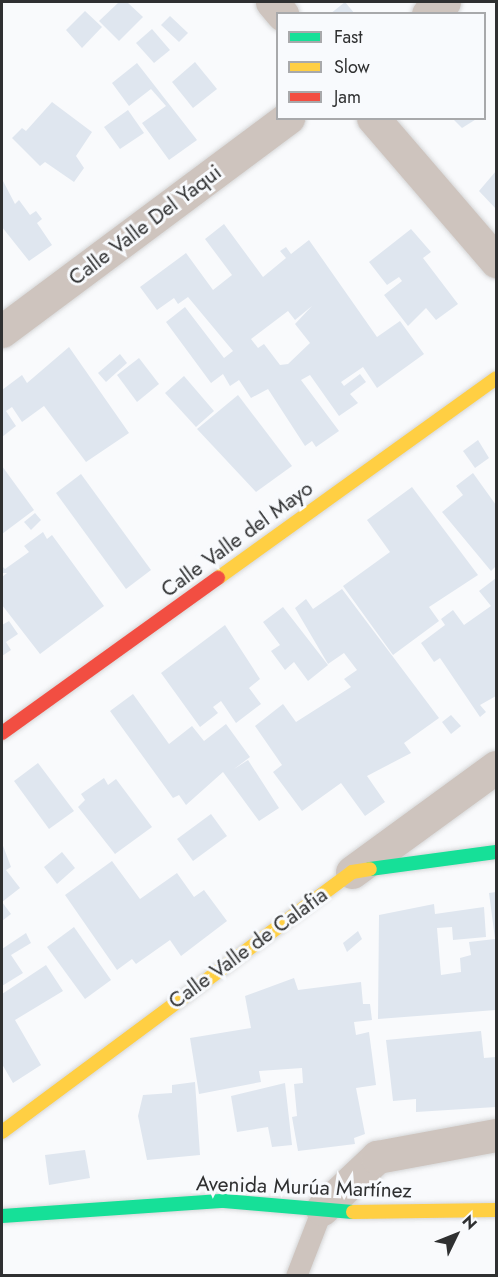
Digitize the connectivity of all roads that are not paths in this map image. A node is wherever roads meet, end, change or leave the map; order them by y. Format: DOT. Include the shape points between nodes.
graph roads {
  1 [pos="444,2"];
  2 [pos="431,12"];
  3 [pos="285,120"];
  4 [pos="375,120"];
  5 [pos="496,261"];
  6 [pos="2,331"];
  7 [pos="496,378"];
  8 [pos="2,733"];
  9 [pos="496,766"];
  10 [pos="496,852"];
  11 [pos="352,872"];
  12 [pos="2,1132"];
  13 [pos="496,1135"];
  14 [pos="322,1209"];
  15 [pos="496,1210"];
  16 [pos="2,1216"];
  17 [pos="296,1275"];
  1 -- 2 [label="street"];
  3 -- 6 [label="street, Calle Valle Del Yaqui"];
  4 -- 5 [label="street"];
  7 -- 8 [label="street, Calle Valle del Mayo"];
  9 -- 11 [label="street, Calle Valle de Calafia"];
  10 -- 11 [label="street"];
  11 -- 12 [label="street, Calle Valle de Calafia"];
  13 -- 14 [label="street" via="377,1156"];
  14 -- 15 [label="street, Avenida Murúa Martínez" via="382,1214"];
  14 -- 16 [label="street, Avenida Murúa Martínez" via="224,1201"];
  14 -- 17 [label="lane"];
}
